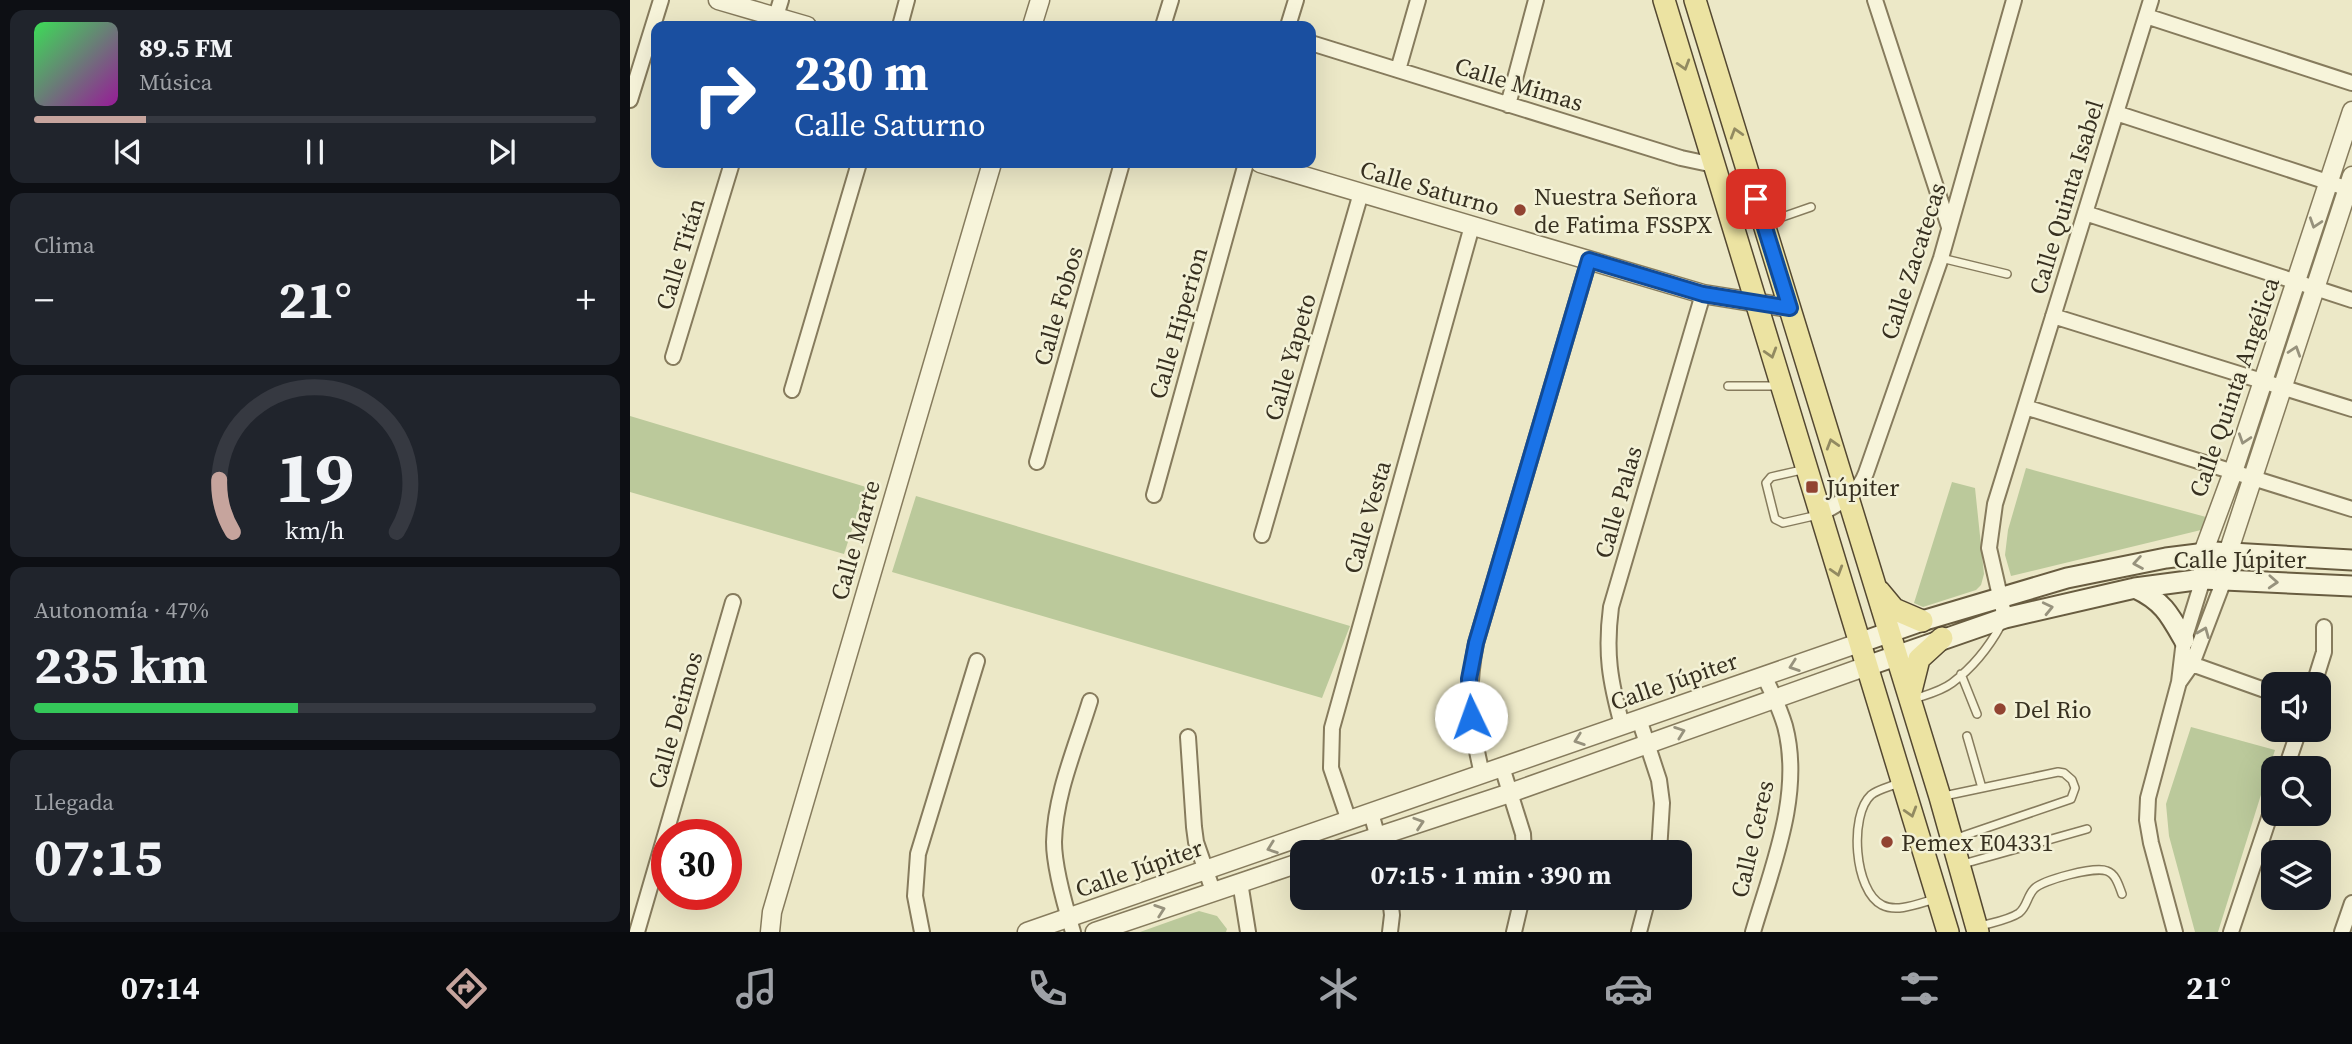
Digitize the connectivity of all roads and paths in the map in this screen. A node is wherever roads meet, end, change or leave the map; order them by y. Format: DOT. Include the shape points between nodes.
graph roads {
  1 [pos="661,0"];
  2 [pos="718,0"];
  3 [pos="907,0"];
  4 [pos="1040,0"];
  5 [pos="1171,0"];
  6 [pos="1296,0"];
  7 [pos="1418,0"];
  8 [pos="1536,0"];
  9 [pos="1664,0"];
  10 [pos="1695,0"];
  11 [pos="1875,0"];
  12 [pos="2014,0"];
  13 [pos="2151,0"];
  14 [pos="776,14"];
  15 [pos="2146,16"];
  16 [pos="654,21"];
  17 [pos="794,21"];
  18 [pos="901,21"];
  19 [pos="1034,21"];
  20 [pos="1165,21"];
  21 [pos="1290,21"];
  22 [pos="651,32"];
  23 [pos="1316,45"];
  24 [pos="1398,70"];
  25 [pos="2352,83"];
  26 [pos="630,100"];
  27 [pos="1508,105"];
  28 [pos="2352,111"];
  29 [pos="2116,113"];
  30 [pos="1714,165"];
  31 [pos="730,168"];
  32 [pos="858,168"];
  33 [pos="991,168"];
  34 [pos="1121,168"];
  35 [pos="1245,168"];
  36 [pos="1277,168"];
  37 [pos="2328,183"];
  38 [pos="2351,185"];
  39 [pos="1362,193"];
  40 [pos="1811,207"];
  41 [pos="2085,213"];
  42 [pos="1764,224"];
  43 [pos="1472,226"];
  44 [pos="1949,227"];
  45 [pos="1941,258"];
  46 [pos="1589,260"];
  47 [pos="2007,274"];
  48 [pos="2296,281"];
  49 [pos="2316,288"];
  50 [pos="1703,294"];
  51 [pos="2352,300"];
  52 [pos="1757,304"];
  53 [pos="1790,308"];
  54 [pos="2053,316"];
  55 [pos="673,357"];
  56 [pos="2263,381"];
  57 [pos="1728,386"];
  58 [pos="1782,386"];
  59 [pos="2283,388"];
  60 [pos="792,390"];
  61 [pos="2025,407"];
  62 [pos="2352,409"];
  63 [pos="1037,462"];
  64 [pos="1806,469"];
  65 [pos="2233,472"];
  66 [pos="2254,478"];
  67 [pos="1154,495"];
  68 [pos="1848,498"];
  69 [pos="2352,509"];
  70 [pos="1820,514"];
  71 [pos="1262,535"];
  72 [pos="2203,553"];
  73 [pos="2228,553"];
  74 [pos="2352,560"];
  75 [pos="2203,579"];
  76 [pos="2224,580"];
  77 [pos="1875,584"];
  78 [pos="2352,586"];
  79 [pos="2135,588"];
  80 [pos="2001,597"];
  81 [pos="733,602"];
  82 [pos="2005,618"];
  83 [pos="1922,621"];
  84 [pos="2324,627"];
  85 [pos="1889,632"];
  86 [pos="1942,638"];
  87 [pos="1859,643"];
  88 [pos="2186,654"];
  89 [pos="1896,655"];
  90 [pos="977,661"];
  91 [pos="1867,666"];
  92 [pos="2318,672"];
  93 [pos="1961,674"];
  94 [pos="1764,676"];
  95 [pos="2261,688"];
  96 [pos="1775,698"];
  97 [pos="1909,700"];
  98 [pos="1090,701"];
  99 [pos="1977,715"];
  100 [pos="1631,722"];
  101 [pos="1967,736"];
  102 [pos="1188,737"];
  103 [pos="1647,744"];
  104 [pos="1502,766"];
  105 [pos="1482,774"];
  106 [pos="1902,782"];
  107 [pos="1982,788"];
  108 [pos="1510,793"];
  109 [pos="1940,797"];
  110 [pos="1371,813"];
  111 [pos="1349,821"];
  112 [pos="2266,826"];
  113 [pos="2087,829"];
  114 [pos="1380,840"];
  115 [pos="1391,840"];
  116 [pos="1523,840"];
  117 [pos="1660,840"];
  118 [pos="1951,840"];
  119 [pos="1290,866"];
  120 [pos="1959,866"];
  121 [pos="1206,872"];
  122 [pos="1240,882"];
  123 [pos="1213,891"];
  124 [pos="2122,894"];
  125 [pos="1938,898"];
  126 [pos="2352,903"];
  127 [pos="1391,910"];
  128 [pos="1519,910"];
  129 [pos="1645,910"];
  130 [pos="1071,925"];
  131 [pos="1978,930"];
  132 [pos="637,932"];
  133 [pos="770,932"];
  134 [pos="922,932"];
  135 [pos="1027,932"];
  136 [pos="1095,932"];
  137 [pos="1248,932"];
  138 [pos="1390,932"];
  139 [pos="1514,932"];
  140 [pos="1639,932"];
  141 [pos="1753,932"];
  142 [pos="1948,932"];
  143 [pos="2175,932"];
  144 [pos="2231,932"];
  145 [pos="2342,932"];
  1 -- 16 [label="street"];
  2 -- 14 [label="street"];
  3 -- 18 [label="street"];
  4 -- 19 [label="street"];
  5 -- 20 [label="street"];
  6 -- 21 [label="street"];
  7 -- 24 [label="street"];
  8 -- 27 [label="street"];
  9 -- 30 [label="main road, one-way"];
  42 -- 10 [label="main road, one-way"];
  11 -- 44 [label="street"];
  12 -- 44 [label="street, Calle Zacatecas"];
  13 -- 15 [label="street, Calle Quinta Isabel"];
  14 -- 17 [label="street"];
  15 -- 25 [label="street"];
  15 -- 29 [label="street, Calle Quinta Isabel"];
  22 -- 26 [label="street"];
  23 -- 24 [label="street, Calle Mimas"];
  24 -- 27 [label="street, Calle Mimas"];
  27 -- 30 [label="street, Calle Mimas"];
  28 -- 37 [label="street, Calle Quinta Angélica"];
  29 -- 37 [label="street"];
  29 -- 41 [label="street, Calle Quinta Isabel"];
  30 -- 52 [label="main road"];
  31 -- 55 [label="street, Calle Titán"];
  32 -- 60 [label="street"];
  33 -- 133 [label="street, Calle Marte" via="772,912"];
  34 -- 63 [label="street, Calle Fobos"];
  35 -- 67 [label="street, Calle Hiperion"];
  36 -- 39 [label="street, Calle Saturno"];
  37 -- 38 [label="street"];
  37 -- 48 [label="street, Calle Quinta Angélica, one-way"];
  38 -- 49 [label="street, Calle Quinta Angélica"];
  39 -- 43 [label="street, Calle Saturno"];
  39 -- 71 [label="street, Calle Yapeto"];
  40 -- 42 [label="lane"];
  41 -- 48 [label="street"];
  41 -- 54 [label="street, Calle Quinta Isabel"];
  42 -- 53 [label="main road"];
  43 -- 46 [label="street, Calle Saturno"];
  43 -- 111 [label="street, Calle Vesta" via="1332,729 1331,768"];
  44 -- 45 [label="street, Calle Zacatecas"];
  45 -- 47 [label="lane"];
  45 -- 68 [label="street, Calle Zacatecas" via="1866,473"];
  46 -- 50 [label="street, Calle Saturno"];
  46 -- 105 [label="street" via="1476,643 1469,702"];
  48 -- 49 [label="street"];
  48 -- 56 [label="street, Calle Quinta Angélica"];
  49 -- 51 [label="street"];
  59 -- 49 [label="street, Calle Quinta Angélica, one-way"];
  50 -- 52 [label="street, Calle Saturno"];
  50 -- 100 [label="street, Calle Palas" via="1611,607 1607,659 1613,690"];
  52 -- 53 [label="street, Calle Saturno"];
  52 -- 58 [label="main road, one-way"];
  68 -- 53 [label="main road, one-way"];
  54 -- 56 [label="street"];
  54 -- 61 [label="street, Calle Quinta Isabel"];
  56 -- 59 [label="street"];
  56 -- 65 [label="street, Calle Quinta Angélica, one-way"];
  57 -- 58 [label="lane"];
  58 -- 64 [label="main road"];
  59 -- 62 [label="street"];
  59 -- 66 [label="street, Calle Quinta Angélica"];
  61 -- 65 [label="street"];
  61 -- 80 [label="street, Calle Quinta Isabel" via="1991,527 1989,548"];
  64 -- 70 [label="main road"];
  64 -- 70 [label="lane" via="1771,477 1766,483 1775,519 1783,523"];
  65 -- 66 [label="street"];
  65 -- 72 [label="street, Calle Quinta Angélica"];
  66 -- 69 [label="street"];
  66 -- 73 [label="street, Calle Quinta Angélica"];
  68 -- 70 [label="street, Calle Zacatecas"];
  68 -- 77 [label="main road"];
  70 -- 87 [label="main road, one-way"];
  72 -- 73 [label="main road, Calle Júpiter"];
  72 -- 75 [label="street, Calle Quinta Angélica"];
  72 -- 80 [label="main road, Calle Júpiter, one-way" via="2080,575"];
  73 -- 74 [label="main road, Calle Júpiter"];
  73 -- 76 [label="street, Calle Quinta Angélica"];
  75 -- 76 [label="main road, Calle Júpiter"];
  75 -- 79 [label="main road, Calle Júpiter"];
  75 -- 88 [label="street, Calle Quinta Angélica"];
  76 -- 78 [label="main road, Calle Júpiter, one-way"];
  88 -- 76 [label="street, Calle Quinta Angélica, one-way"];
  77 -- 83 [label="main road" via="1894,609"];
  77 -- 85 [label="main road"];
  82 -- 79 [label="main road, Calle Júpiter, one-way"];
  79 -- 88 [label="main road" via="2163,606"];
  80 -- 82 [label="street, Calle Quinta Isabel"];
  80 -- 83 [label="main road, Calle Júpiter"];
  81 -- 132 [label="street, Calle Deimos"];
  82 -- 86 [label="main road, Calle Júpiter"];
  82 -- 93 [label="lane" via="1978,659"];
  83 -- 85 [label="main road, Calle Júpiter"];
  84 -- 92 [label="street"];
  85 -- 87 [label="main road, Calle Júpiter"];
  85 -- 89 [label="main road"];
  86 -- 89 [label="main road, Calle Júpiter"];
  86 -- 97 [label="main road" via="1919,659"];
  87 -- 91 [label="main road"];
  87 -- 94 [label="street, Calle Júpiter, one-way"];
  88 -- 95 [label="street"];
  88 -- 143 [label="street, Calle Quinta Angélica" via="2148,798 2147,820"];
  89 -- 91 [label="main road, Calle Júpiter"];
  89 -- 97 [label="main road"];
  90 -- 134 [label="street" via="918,855 915,896"];
  91 -- 96 [label="street, Calle Júpiter"];
  91 -- 106 [label="main road"];
  93 -- 97 [label="lane" via="1939,690"];
  93 -- 99 [label="lane"];
  94 -- 96 [label="street, Calle Ceres"];
  94 -- 100 [label="street, Calle Júpiter"];
  103 -- 96 [label="street, Calle Júpiter, one-way"];
  96 -- 141 [label="street, Calle Ceres" via="1788,744 1788,799"];
  97 -- 109 [label="main road"];
  98 -- 130 [label="street" via="1055,829 1054,845"];
  100 -- 103 [label="street, Calle Palas"];
  100 -- 104 [label="street, Calle Júpiter, one-way"];
  101 -- 107 [label="lane"];
  102 -- 121 [label="street" via="1196,842"];
  103 -- 108 [label="street, Calle Júpiter"];
  103 -- 117 [label="street, Calle Palas" via="1659,780"];
  104 -- 105 [label="street, Calle Júpiter"];
  104 -- 108 [label="street"];
  105 -- 110 [label="street, Calle Júpiter"];
  106 -- 125 [label="main road, one-way"];
  106 -- 125 [label="lane" via="1872,795 1861,810 1857,837 1860,872 1868,892 1882,906 1900,908"];
  107 -- 109 [label="lane"];
  107 -- 118 [label="lane" via="2059,772 2069,776 2075,788 2071,799"];
  115 -- 108 [label="street, Calle Júpiter, one-way"];
  108 -- 116 [label="street"];
  109 -- 118 [label="main road"];
  110 -- 111 [label="street, Calle Júpiter"];
  110 -- 114 [label="street"];
  111 -- 121 [label="street, Calle Júpiter, one-way"];
  112 -- 144 [label="street"];
  113 -- 120 [label="lane"];
  118 -- 120 [label="main road"];
  119 -- 122 [label="street, Calle Júpiter"];
  120 -- 131 [label="main road"];
  121 -- 123 [label="street"];
  121 -- 130 [label="street, Calle Júpiter"];
  122 -- 123 [label="street, Calle Júpiter"];
  122 -- 137 [label="street"];
  136 -- 123 [label="street, Calle Júpiter, one-way"];
  124 -- 131 [label="lane" via="2108,871 2057,879 2036,887 2018,914"];
  125 -- 142 [label="main road"];
  126 -- 145 [label="street"];
  127 -- 138 [label="street"];
  128 -- 139 [label="street"];
  129 -- 140 [label="street"];
  130 -- 135 [label="street, Calle Júpiter"];
}
